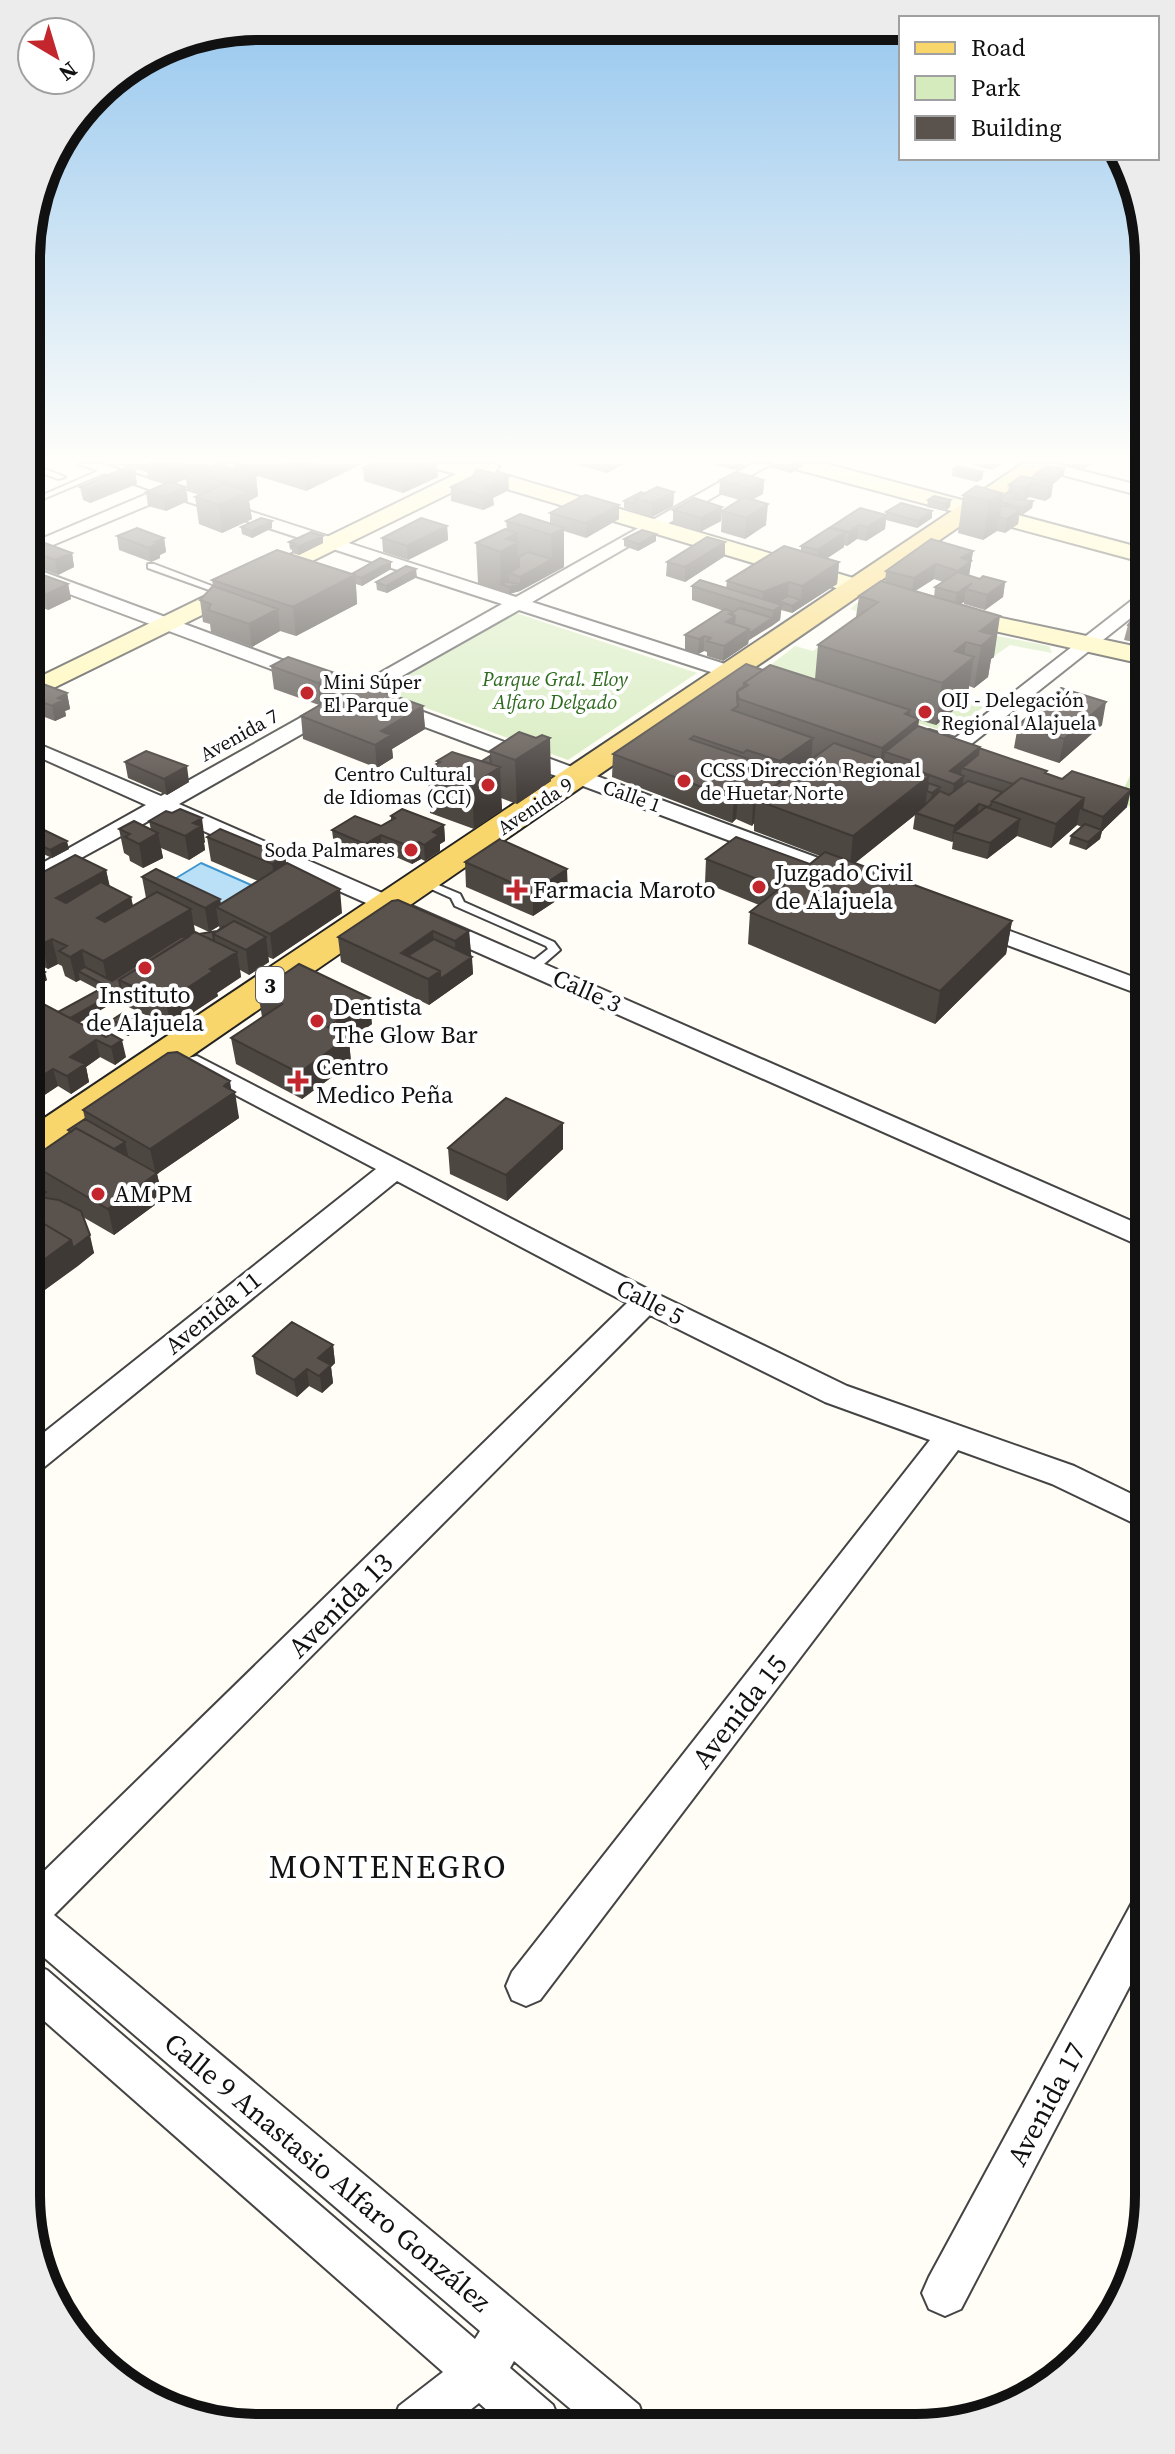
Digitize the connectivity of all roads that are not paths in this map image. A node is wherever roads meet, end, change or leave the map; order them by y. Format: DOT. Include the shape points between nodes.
graph roads {
  1 [pos="44,579"];
  2 [pos="181,579"];
  3 [pos="275,579"];
  4 [pos="442,579"];
  5 [pos="559,579"];
  6 [pos="834,579"];
  7 [pos="870,579"];
  8 [pos="859,586"];
  9 [pos="229,599"];
  10 [pos="516,603"];
  11 [pos="1135,606"];
  12 [pos="169,624"];
  13 [pos="1087,644"];
  14 [pos="1135,654"];
  15 [pos="732,673"];
  16 [pos="765,683"];
  17 [pos="40,687"];
  18 [pos="357,694"];
  19 [pos="913,731"];
  20 [pos="40,750"];
  21 [pos="579,776"];
  22 [pos="162,804"];
  23 [pos="40,873"];
  24 [pos="424,882"];
  25 [pos="865,883"];
  26 [pos="391,904"];
  27 [pos="953,917"];
  28 [pos="533,967"];
  29 [pos="1135,986"];
  30 [pos="171,1051"];
  31 [pos="40,1140"];
  32 [pos="395,1168"];
  33 [pos="1135,1234"];
  34 [pos="647,1301"];
  35 [pos="952,1435"];
  36 [pos="40,1453"];
  37 [pos="1135,1511"];
  38 [pos="40,1902"];
  39 [pos="40,1929"];
  40 [pos="1135,1937"];
  41 [pos="526,1986"];
  42 [pos="40,1990"];
  43 [pos="945,2293"];
  44 [pos="510,2326"];
  45 [pos="480,2373"];
  46 [pos="428,2414"];
  47 [pos="527,2414"];
  48 [pos="613,2414"];
  1 -- 12 [label="street, Calle 1"];
  2 -- 9 [label="lane"];
  3 -- 9 [label="street"];
  4 -- 10 [label="street"];
  5 -- 10 [label="street, Avenida 7"];
  6 -- 8 [label="street"];
  7 -- 8 [label="main road, Avenida 9 / 3"];
  8 -- 13 [label="street" via="923,607"];
  8 -- 15 [label="main road, Avenida 9 / 3"];
  9 -- 12 [label="street"];
  10 -- 15 [label="street"];
  10 -- 18 [label="street, Avenida 7"];
  11 -- 13 [label="street"];
  12 -- 17 [label="street"];
  12 -- 18 [label="street, Calle 1"];
  13 -- 14 [label="street"];
  13 -- 19 [label="street" via="958,745"];
  15 -- 16 [label="street"];
  15 -- 21 [label="main road, Avenida 9 / 3"];
  18 -- 21 [label="street, Calle 1"];
  18 -- 22 [label="street, Avenida 7"];
  20 -- 22 [label="street, Calle 3"];
  21 -- 24 [label="main road, Avenida 9 / 3"];
  21 -- 25 [label="street, Calle 1"];
  22 -- 23 [label="street, Avenida 7"];
  22 -- 26 [label="street, Calle 3"];
  24 -- 26 [label="main road, Avenida 9 / 3"];
  24 -- 28 [label="lane" via="456,896 459,904 550,944 554,950"];
  26 -- 28 [label="street, Calle 3"];
  26 -- 30 [label="main road, Avenida 9 / 3"];
  27 -- 29 [label="street"];
  28 -- 33 [label="street, Calle 3"];
  30 -- 31 [label="main road, Avenida 9 / 3"];
  30 -- 32 [label="street, Calle 5"];
  32 -- 34 [label="street, Calle 5"];
  32 -- 36 [label="street, Avenida 11"];
  34 -- 35 [label="street, Calle 5" via="836,1394"];
  34 -- 38 [label="street, Avenida 13"];
  35 -- 37 [label="street, Calle 5" via="1063,1475"];
  35 -- 41 [label="street, Avenida 15"];
  39 -- 44 [label="street, Calle 9 Anastasio Alfaro González"];
  40 -- 43 [label="street, Avenida 17"];
  42 -- 45 [label="street, Calle 9 Anastasio Alfaro González"];
  44 -- 45 [label="street"];
  44 -- 48 [label="street, Calle 9 Anastasio Alfaro González"];
  45 -- 46 [label="street"];
  45 -- 47 [label="street, Calle 9 Anastasio Alfaro González"];
}
